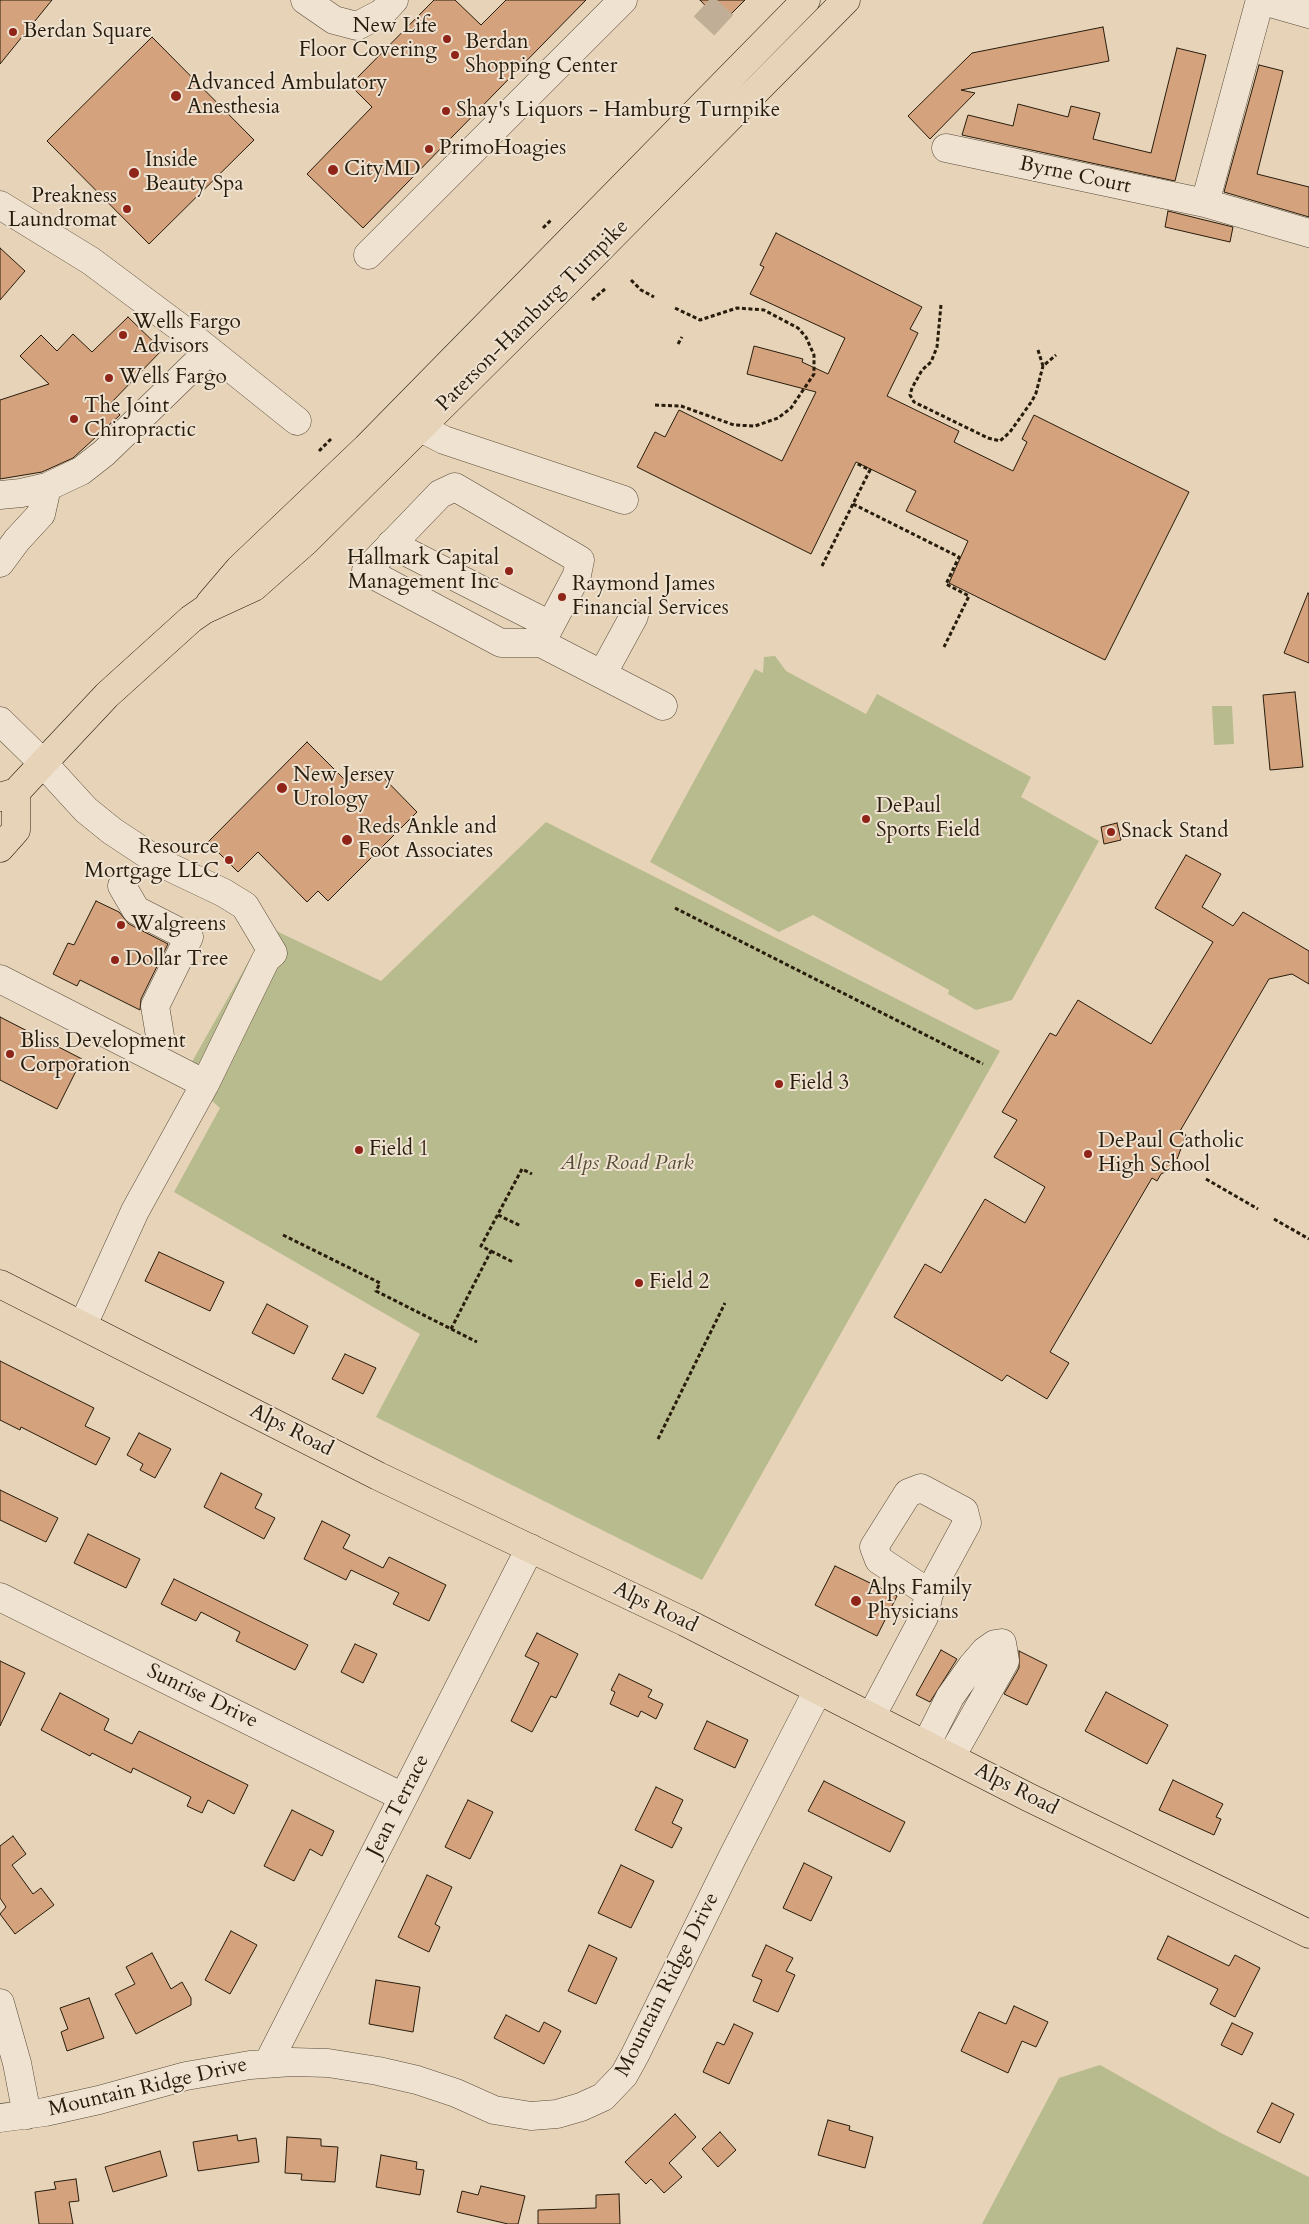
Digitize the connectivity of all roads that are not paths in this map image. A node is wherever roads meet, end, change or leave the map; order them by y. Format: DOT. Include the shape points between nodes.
graph roads {
  1 [pos="305,0"];
  2 [pos="394,0"];
  3 [pos="623,0"];
  4 [pos="806,0"];
  5 [pos="846,0"];
  6 [pos="1260,0"];
  7 [pos="1309,14"];
  8 [pos="946,148"];
  9 [pos="1205,203"];
  10 [pos="0,205"];
  11 [pos="1309,233"];
  12 [pos="368,254"];
  13 [pos="209,352"];
  14 [pos="297,421"];
  15 [pos="421,428"];
  16 [pos="47,487"];
  17 [pos="0,495"];
  18 [pos="624,500"];
  19 [pos="391,544"];
  20 [pos="2,555"];
  21 [pos="204,610"];
  22 [pos="634,616"];
  23 [pos="546,634"];
  24 [pos="603,673"];
  25 [pos="663,706"];
  26 [pos="0,721"];
  27 [pos="43,763"];
  28 [pos="8,795"];
  29 [pos="0,848"];
  30 [pos="122,886"];
  31 [pos="0,979"];
  32 [pos="160,1036"];
  33 [pos="205,1084"];
  34 [pos="0,1284"];
  35 [pos="83,1325"];
  36 [pos="530,1548"];
  37 [pos="929,1593"];
  38 [pos="0,1596"];
  39 [pos="818,1690"];
  40 [pos="871,1717"];
  41 [pos="926,1745"];
  42 [pos="951,1757"];
  43 [pos="403,1797"];
  44 [pos="1309,1934"];
  45 [pos="0,2002"];
  46 [pos="268,2063"];
  47 [pos="27,2114"];
  48 [pos="0,2118"];
  1 -- 2 [label="street" via="334,20 357,26 382,13"];
  3 -- 12 [label="street"];
  4 -- 21 [label="main road, Paterson-Hamburg Turnpike" via="366,448 239,569"];
  5 -- 15 [label="main road, Paterson-Hamburg Turnpike"];
  6 -- 7 [label="street"];
  6 -- 9 [label="street"];
  8 -- 9 [label="street, Byrne Court"];
  9 -- 11 [label="street, Byrne Court"];
  10 -- 13 [label="street" via="91,261"];
  13 -- 14 [label="street"];
  13 -- 16 [label="street" via="104,454 81,471"];
  15 -- 18 [label="street" via="444,440"];
  15 -- 21 [label="main road, Paterson-Hamburg Turnpike" via="305,542 254,587"];
  16 -- 17 [label="street"];
  16 -- 20 [label="street" via="41,514"];
  19 -- 23 [label="street"];
  19 -- 23 [label="street" via="366,571 501,643"];
  19 -- 23 [label="street" via="440,494 455,487 580,560 576,575"];
  21 -- 27 [label="main road, Paterson-Hamburg Turnpike" via="148,656"];
  22 -- 24 [label="street"];
  23 -- 24 [label="street"];
  24 -- 25 [label="street"];
  26 -- 27 [label="street"];
  27 -- 28 [label="main road, Paterson-Hamburg Turnpike"];
  27 -- 33 [label="street" via="86,810 112,831 160,862 245,906 273,953 266,959"];
  28 -- 29 [label="main road, Paterson-Hamburg Turnpike" via="16,830"];
  30 -- 32 [label="street" via="136,910 190,937 155,1006"];
  31 -- 33 [label="street"];
  33 -- 35 [label="street" via="135,1211"];
  34 -- 35 [label="main road, Alps Road"];
  35 -- 36 [label="main road, Alps Road" via="378,1476"];
  36 -- 39 [label="main road, Alps Road"];
  36 -- 43 [label="street, Jean Terrace"];
  37 -- 40 [label="street" via="924,1617"];
  38 -- 43 [label="street, Sunrise Drive"];
  39 -- 40 [label="main road, Alps Road"];
  39 -- 46 [label="street, Mountain Ridge Drive" via="635,2055 624,2075 603,2096 582,2108 531,2116 494,2110 456,2093 378,2071 328,2063"];
  40 -- 41 [label="main road, Alps Road"];
  41 -- 42 [label="main road, Alps Road"];
  41 -- 42 [label="street" via="950,1697 972,1666 984,1651 1002,1642 1005,1652 1002,1665"];
  42 -- 44 [label="main road, Alps Road"];
  43 -- 46 [label="street, Jean Terrace"];
  45 -- 47 [label="street" via="18,2063"];
  46 -- 47 [label="street, Mountain Ridge Drive" via="186,2076 99,2100"];
  47 -- 48 [label="street, Mountain Ridge Drive"];
}
